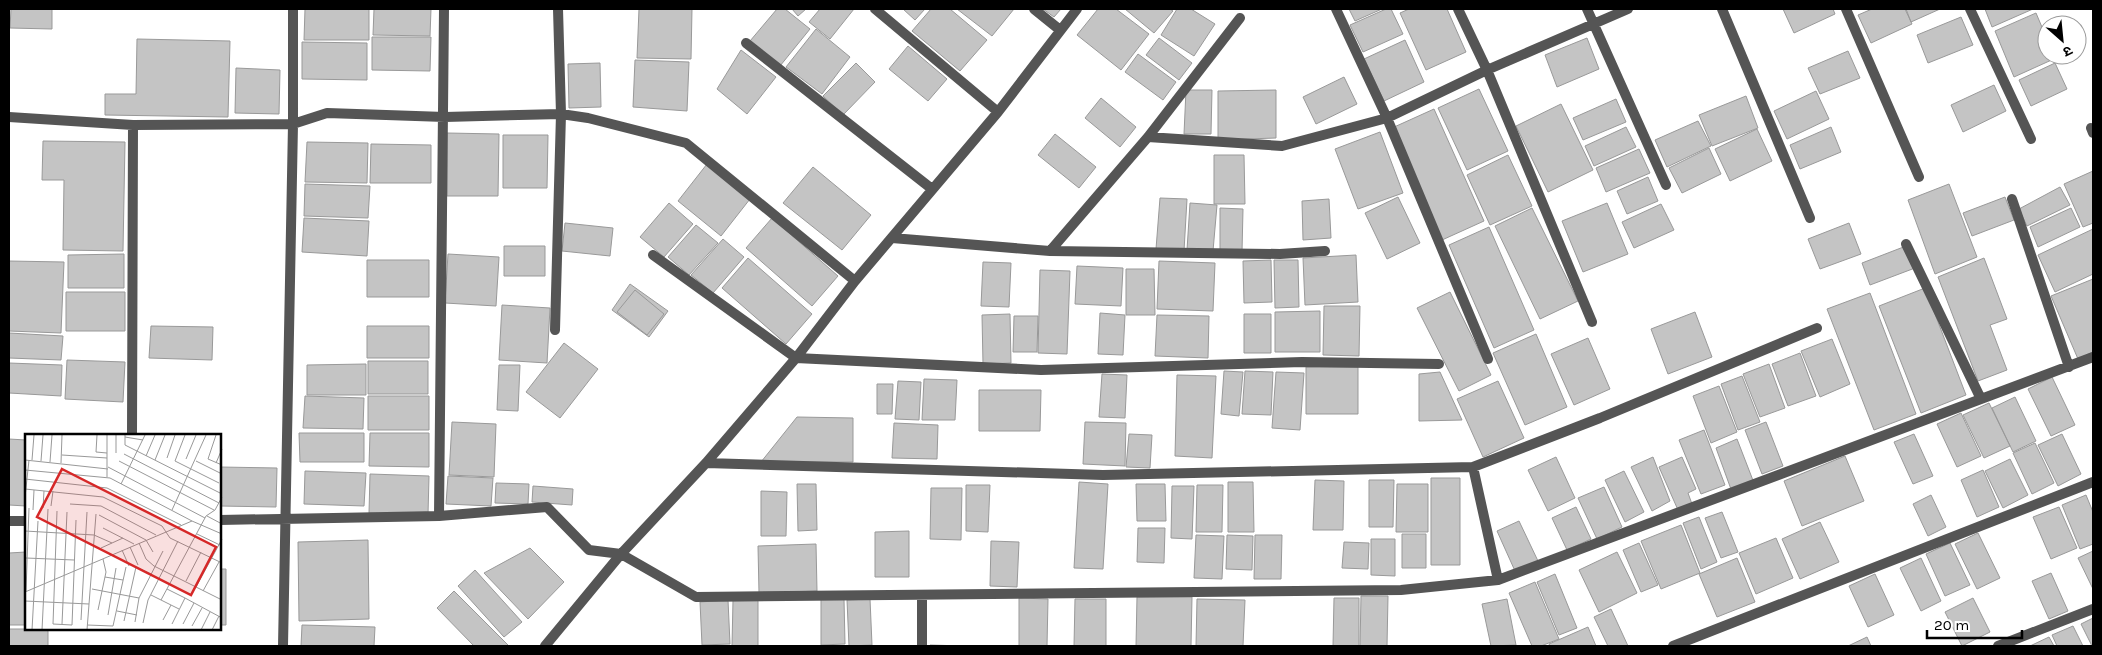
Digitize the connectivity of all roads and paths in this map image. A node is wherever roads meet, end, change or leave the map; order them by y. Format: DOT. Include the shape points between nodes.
graph roads {
  1 [pos="293,9"];
  2 [pos="444,9"];
  3 [pos="558,9"];
  4 [pos="875,9"];
  5 [pos="1034,9"];
  6 [pos="1077,9"];
  7 [pos="1336,9"];
  8 [pos="1458,9"];
  9 [pos="1587,9"];
  10 [pos="1628,9"];
  11 [pos="1722,9"];
  12 [pos="1846,9"];
  13 [pos="1970,9"];
  14 [pos="1240,18"];
  15 [pos="1594,25"];
  16 [pos="1060,30"];
  17 [pos="746,43"];
  18 [pos="1487,70"];
  19 [pos="998,112"];
  20 [pos="561,114"];
  21 [pos="445,117"];
  22 [pos="9,118"];
  23 [pos="1387,118"];
  24 [pos="293,124"];
  25 [pos="133,125"];
  26 [pos="1148,137"];
  27 [pos="2031,139"];
  28 [pos="1919,177"];
  29 [pos="1666,185"];
  30 [pos="932,188"];
  31 [pos="2012,199"];
  32 [pos="1810,218"];
  33 [pos="892,238"];
  34 [pos="1906,244"];
  35 [pos="1050,251"];
  36 [pos="1325,251"];
  37 [pos="653,255"];
  38 [pos="855,281"];
  39 [pos="1592,322"];
  40 [pos="1817,328"];
  41 [pos="555,330"];
  42 [pos="2093,357"];
  43 [pos="796,358"];
  44 [pos="1488,359"];
  45 [pos="1439,364"];
  46 [pos="2069,367"];
  47 [pos="1981,399"];
  48 [pos="132,434"];
  49 [pos="706,463"];
  50 [pos="1473,468"];
  51 [pos="2093,482"];
  52 [pos="439,516"];
  53 [pos="221,520"];
  54 [pos="285,520"];
  55 [pos="9,521"];
  56 [pos="25,521"];
  57 [pos="621,554"];
  58 [pos="1498,580"];
  59 [pos="922,594"];
  60 [pos="2093,609"];
  61 [pos="283,646"];
  62 [pos="545,646"];
  63 [pos="922,646"];
  64 [pos="1672,646"];
  65 [pos="1998,646"];
  1 -- 24 [label="street"];
  2 -- 21 [label="street"];
  3 -- 20 [label="street"];
  4 -- 19 [label="street"];
  5 -- 16 [label="street"];
  6 -- 16 [label="street"];
  7 -- 23 [label="street"];
  8 -- 18 [label="street"];
  9 -- 15 [label="street"];
  10 -- 15 [label="street"];
  11 -- 32 [label="street"];
  12 -- 28 [label="street"];
  13 -- 27 [label="street"];
  14 -- 26 [label="street"];
  15 -- 18 [label="street"];
  15 -- 29 [label="street"];
  16 -- 19 [label="street"];
  17 -- 30 [label="street"];
  18 -- 23 [label="street"];
  18 -- 39 [label="street"];
  19 -- 30 [label="street"];
  20 -- 21 [label="street"];
  20 -- 38 [label="street" via="686,143"];
  20 -- 41 [label="street"];
  21 -- 24 [label="street" via="327,113"];
  21 -- 52 [label="street"];
  22 -- 25 [label="street"];
  23 -- 26 [label="street" via="1282,146"];
  23 -- 44 [label="street"];
  24 -- 25 [label="street"];
  24 -- 54 [label="street"];
  25 -- 48 [label="street"];
  26 -- 35 [label="street"];
  30 -- 33 [label="street"];
  31 -- 46 [label="street"];
  33 -- 35 [label="street"];
  33 -- 38 [label="street"];
  34 -- 47 [label="street"];
  35 -- 36 [label="street" via="1280,254"];
  37 -- 43 [label="street"];
  38 -- 43 [label="street"];
  40 -- 50 [label="street"];
  42 -- 46 [label="street"];
  43 -- 45 [label="street" via="1041,370 1302,362"];
  43 -- 49 [label="street"];
  46 -- 47 [label="street"];
  47 -- 58 [label="street"];
  49 -- 50 [label="street" via="1103,475"];
  49 -- 57 [label="street"];
  50 -- 58 [label="street"];
  51 -- 64 [label="street"];
  52 -- 54 [label="street"];
  52 -- 57 [label="street" via="547,507 589,550"];
  53 -- 54 [label="street"];
  54 -- 61 [label="street"];
  55 -- 56 [label="street"];
  57 -- 59 [label="street" via="696,597"];
  57 -- 62 [label="street"];
  58 -- 59 [label="street" via="1401,590"];
  59 -- 63 [label="street"];
  60 -- 65 [label="street"];
}
